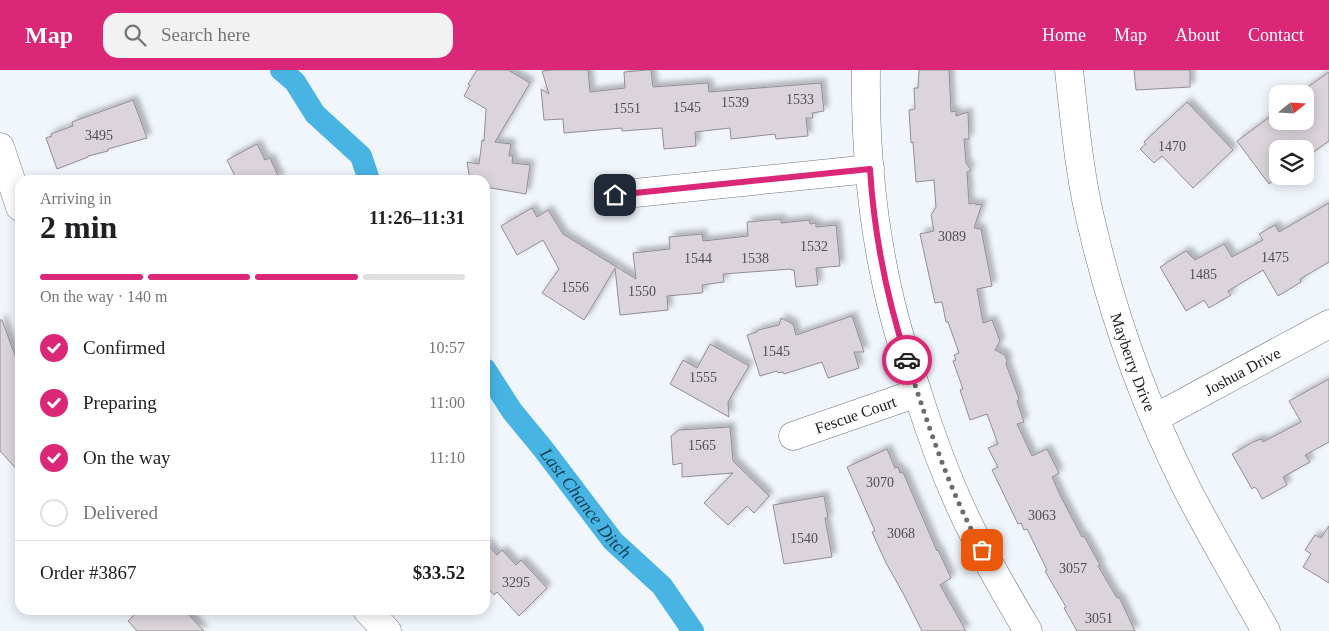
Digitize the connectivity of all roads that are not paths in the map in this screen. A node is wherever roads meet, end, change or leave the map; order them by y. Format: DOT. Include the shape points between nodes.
graph roads {
  1 [pos="866,70"];
  2 [pos="1069,70"];
  3 [pos="0,147"];
  4 [pos="870,169"];
  5 [pos="15,193"];
  6 [pos="615,195"];
  7 [pos="1329,324"];
  8 [pos="917,393"];
  9 [pos="1155,418"];
  10 [pos="793,436"];
  11 [pos="373,615"];
  12 [pos="387,631"];
  13 [pos="1028,631"];
  14 [pos="1266,631"];
  1 -- 4 [label="street"];
  2 -- 9 [label="street, Mayberry Drive" via="1081,170 1093,233 1128,350"];
  3 -- 5 [label="street"];
  4 -- 6 [label="street"];
  4 -- 8 [label="street" via="885,279"];
  7 -- 9 [label="street, Joshua Drive"];
  8 -- 10 [label="street, Fescue Court"];
  8 -- 13 [label="street" via="936,448 973,534"];
  9 -- 14 [label="street, Mayberry Drive" via="1187,488"];
  11 -- 12 [label="street"];
}
